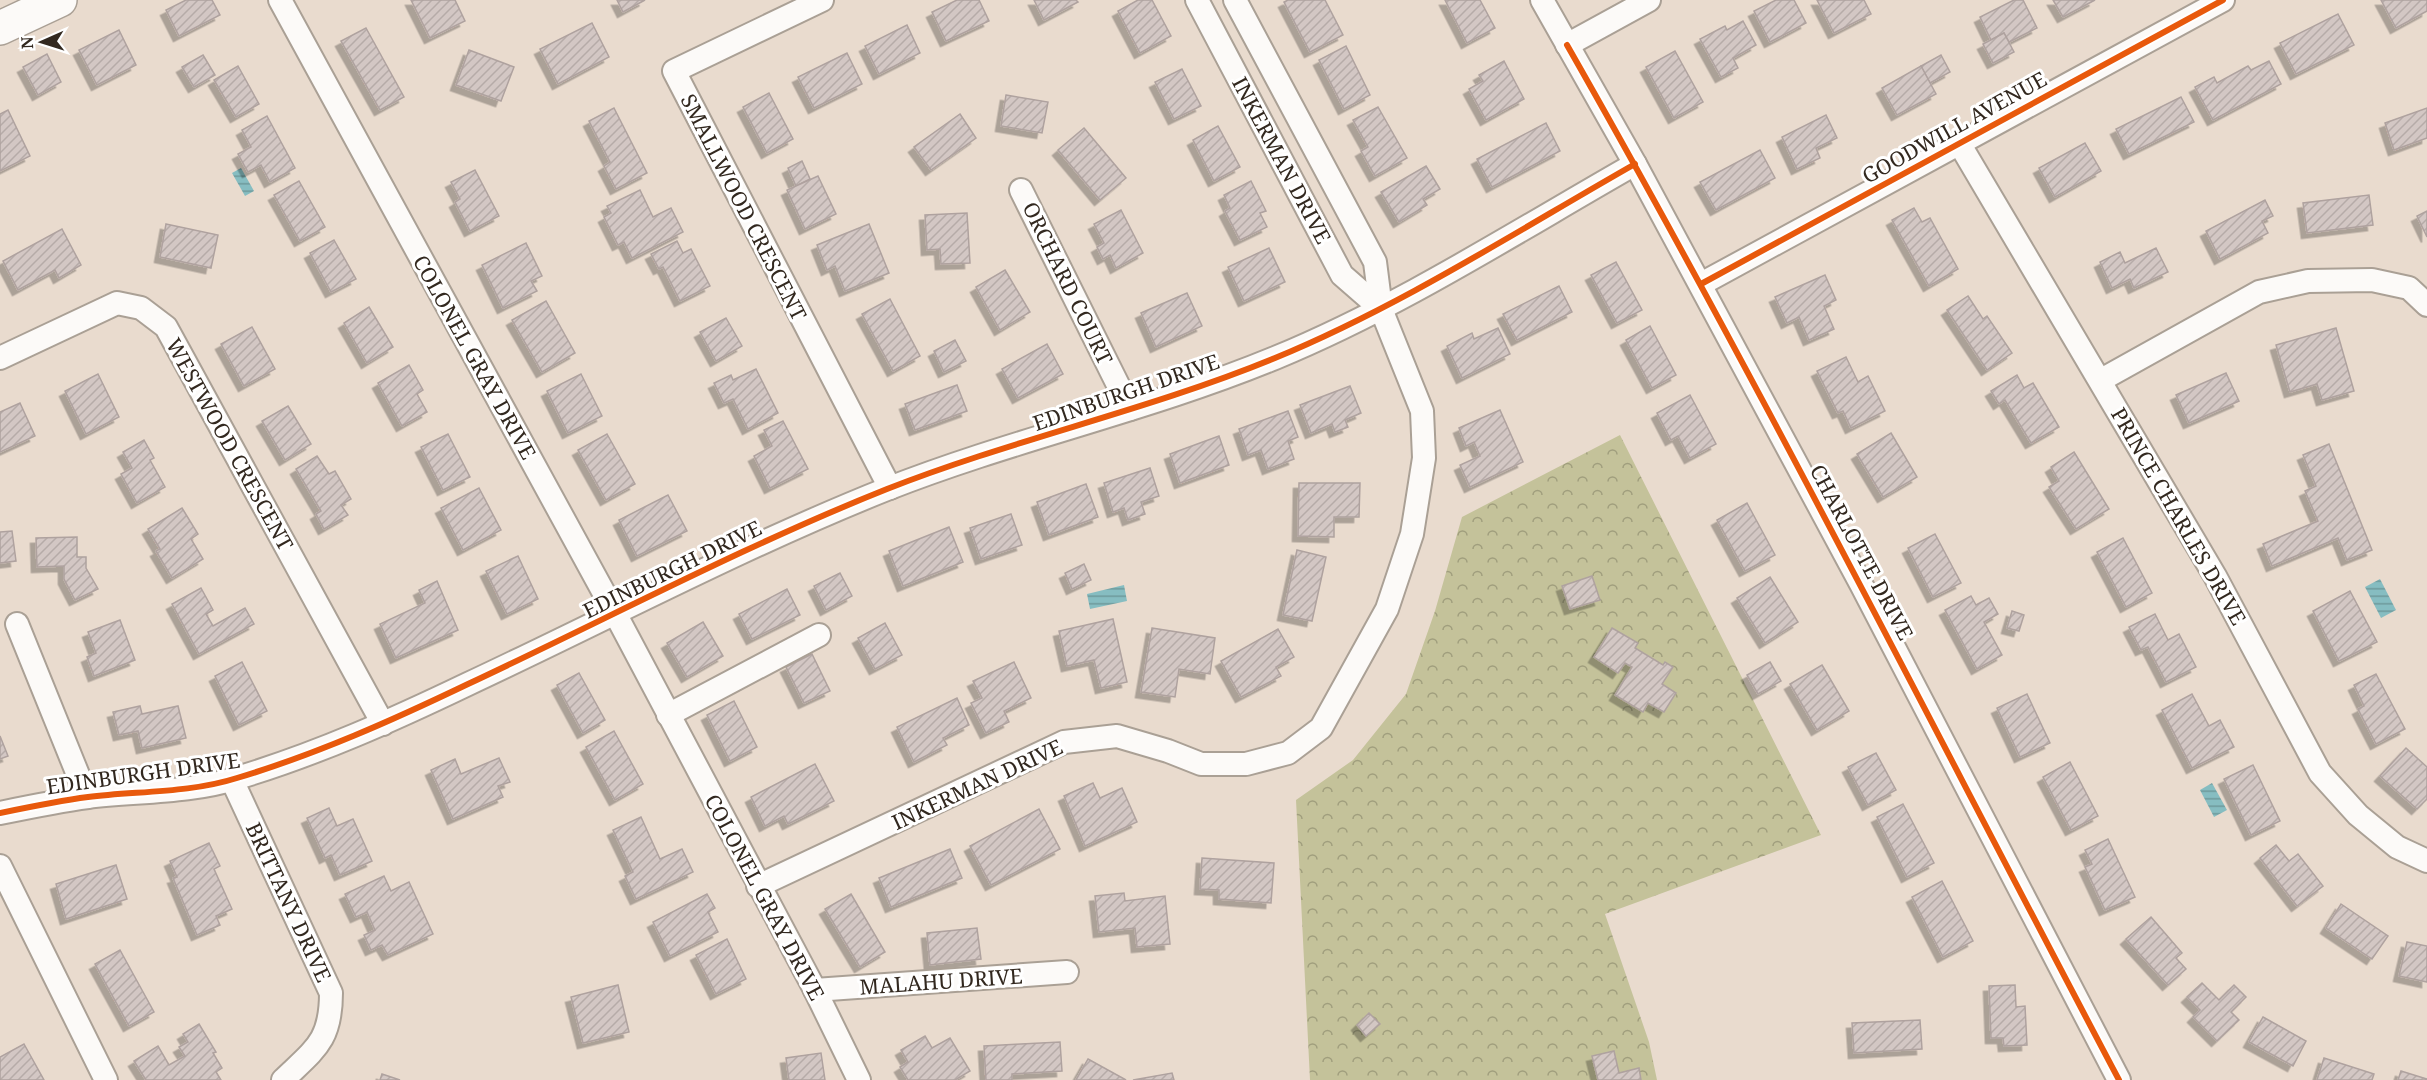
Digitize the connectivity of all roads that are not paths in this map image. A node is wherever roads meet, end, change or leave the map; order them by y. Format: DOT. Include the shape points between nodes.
graph roads {
  1 [pos="60,0"];
  2 [pos="280,0"];
  3 [pos="822,0"];
  4 [pos="1197,0"];
  5 [pos="1235,0"];
  6 [pos="1542,0"];
  7 [pos="1649,0"];
  8 [pos="2223,0"];
  9 [pos="0,28"];
  10 [pos="1567,45"];
  11 [pos="1959,143"];
  12 [pos="1635,164"];
  13 [pos="1021,190"];
  14 [pos="1701,284"];
  15 [pos="2427,305"];
  16 [pos="1381,309"];
  17 [pos="0,358"];
  18 [pos="2100,380"];
  19 [pos="1130,409"];
  20 [pos="890,488"];
  21 [pos="616,615"];
  22 [pos="17,624"];
  23 [pos="819,635"];
  24 [pos="669,715"];
  25 [pos="383,724"];
  26 [pos="232,780"];
  27 [pos="87,797"];
  28 [pos="0,813"];
  29 [pos="2427,861"];
  30 [pos="0,866"];
  31 [pos="758,886"];
  32 [pos="1067,972"];
  33 [pos="815,990"];
  34 [pos="106,1080"];
  35 [pos="283,1080"];
  36 [pos="859,1080"];
  37 [pos="2119,1080"];
  1 -- 9 [label="main road"];
  2 -- 21 [label="street, COLONEL GRAY DRIVE"];
  3 -- 20 [label="street, SMALLWOOD CRESCENT" via="674,71"];
  4 -- 16 [label="street, INKERMAN DRIVE" via="1342,275"];
  5 -- 16 [label="street, INKERMAN DRIVE" via="1375,262"];
  6 -- 10 [label="street, CHARLOTTE DRIVE"];
  7 -- 10 [label="street"];
  8 -- 11 [label="street, GOODWILL AVENUE"];
  10 -- 12 [label="street, CHARLOTTE DRIVE"];
  11 -- 14 [label="street, GOODWILL AVENUE"];
  11 -- 18 [label="street, PRINCE CHARLES DRIVE"];
  12 -- 14 [label="street, CHARLOTTE DRIVE"];
  12 -- 16 [label="street, EDINBURGH DRIVE"];
  13 -- 19 [label="street, ORCHARD COURT"];
  14 -- 37 [label="street, CHARLOTTE DRIVE"];
  15 -- 18 [label="street" via="2409,288 2372,280 2308,281 2259,292"];
  16 -- 19 [label="street, EDINBURGH DRIVE" via="1268,360"];
  16 -- 31 [label="street, INKERMAN DRIVE" via="1422,411 1424,458 1412,534 1387,609 1321,728 1288,753 1246,764 1201,764 1117,736 1064,742"];
  17 -- 25 [label="street, WESTWOOD CRESCENT" via="117,303 141,308 166,327"];
  18 -- 29 [label="street, PRINCE CHARLES DRIVE" via="2215,576 2320,773 2358,815 2397,847"];
  19 -- 20 [label="street, EDINBURGH DRIVE"];
  20 -- 21 [label="street, EDINBURGH DRIVE" via="741,552"];
  21 -- 24 [label="street, COLONEL GRAY DRIVE"];
  21 -- 25 [label="street, EDINBURGH DRIVE"];
  22 -- 27 [label="street"];
  23 -- 24 [label="street"];
  24 -- 31 [label="street, COLONEL GRAY DRIVE"];
  25 -- 26 [label="street, EDINBURGH DRIVE"];
  26 -- 27 [label="street, EDINBURGH DRIVE"];
  26 -- 35 [label="street, BRITTANY DRIVE" via="331,993 331,1020 319,1046"];
  27 -- 28 [label="street, EDINBURGH DRIVE"];
  30 -- 34 [label="street"];
  31 -- 33 [label="street, COLONEL GRAY DRIVE"];
  32 -- 33 [label="street, MALAHU DRIVE"];
  33 -- 36 [label="street, COLONEL GRAY DRIVE"];
}
